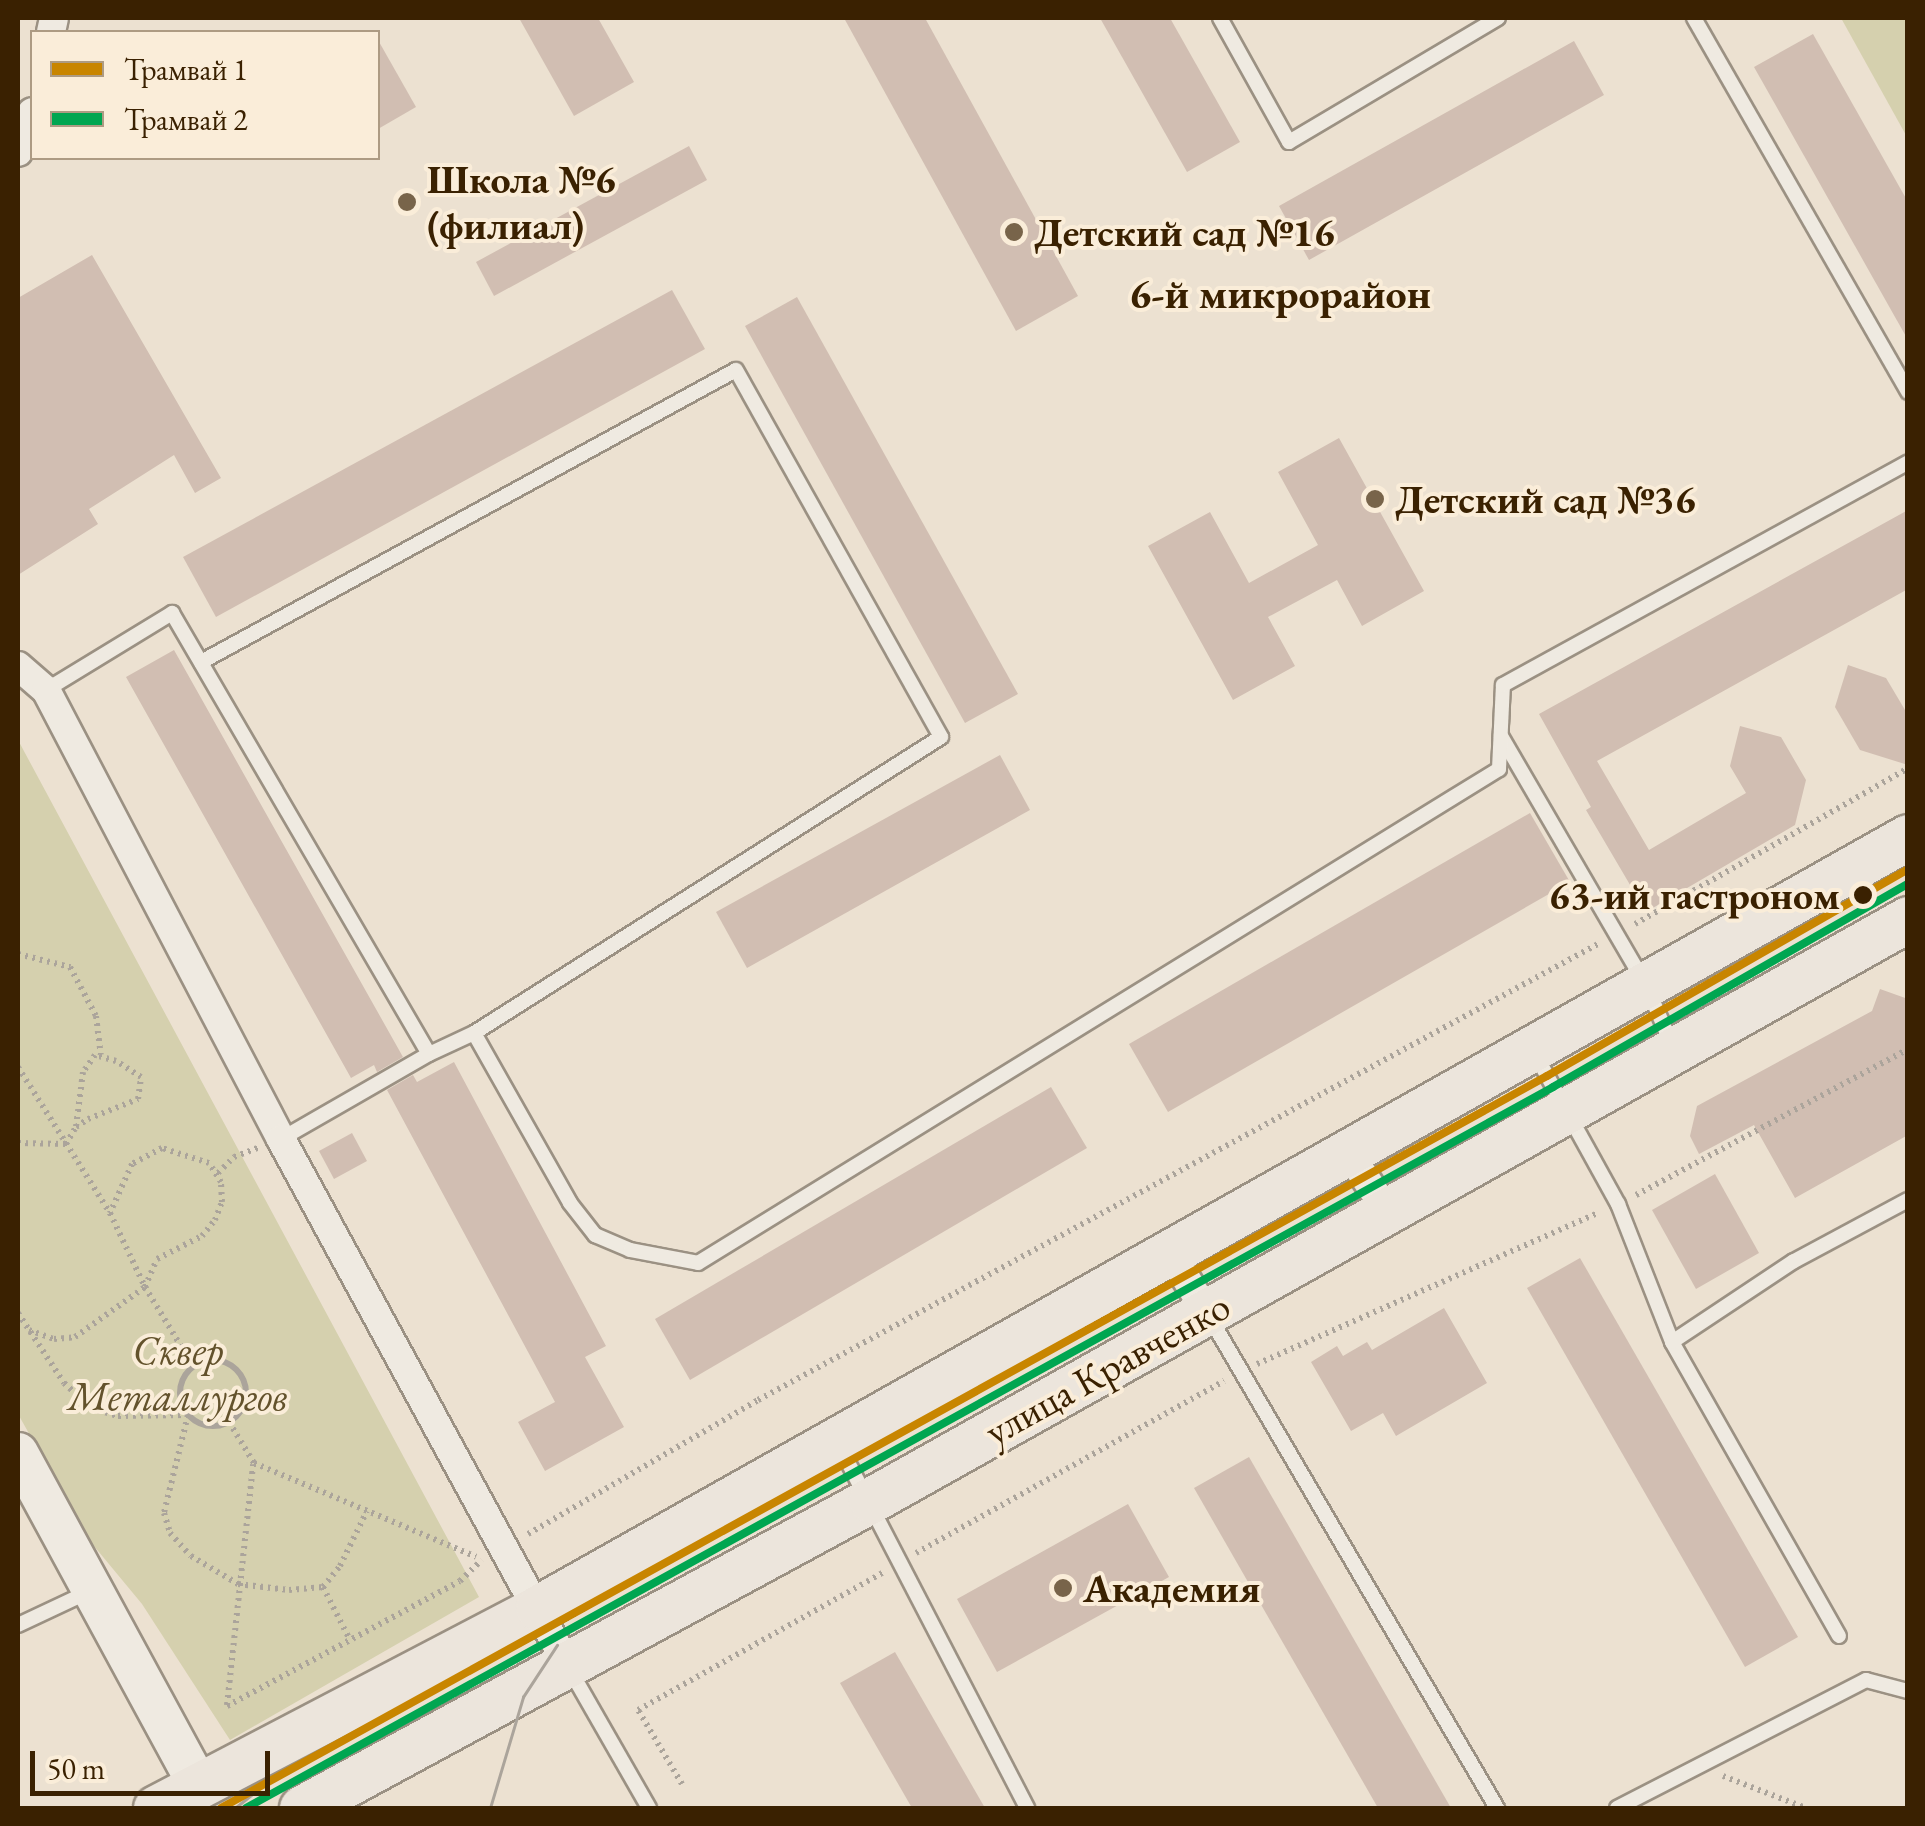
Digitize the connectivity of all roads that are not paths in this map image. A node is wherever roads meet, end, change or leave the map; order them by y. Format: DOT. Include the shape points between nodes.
graph roads {
  1 [pos="1220,18"];
  2 [pos="1498,18"];
  3 [pos="1694,18"];
  4 [pos="30,118"];
  5 [pos="18,152"];
  6 [pos="1908,392"];
  7 [pos="1908,462"];
  8 [pos="200,662"];
  9 [pos="18,666"];
  10 [pos="46,690"];
  11 [pos="1501,735"];
  12 [pos="1908,837"];
  13 [pos="1908,919"];
  14 [pos="1646,985"];
  15 [pos="474,1033"];
  16 [pos="1674,1050"];
  17 [pos="1534,1051"];
  18 [pos="428,1054"];
  19 [pos="1566,1113"];
  20 [pos="282,1139"];
  21 [pos="1348,1152"];
  22 [pos="1908,1200"];
  23 [pos="1387,1211"];
  24 [pos="1170,1252"];
  25 [pos="1207,1313"];
  26 [pos="1672,1342"];
  27 [pos="836,1440"];
  28 [pos="18,1456"];
  29 [pos="871,1500"];
  30 [pos="93,1589"];
  31 [pos="538,1608"];
  32 [pos="18,1625"];
  33 [pos="1839,1636"];
  34 [pos="568,1666"];
  35 [pos="1908,1691"];
  36 [pos="204,1797"];
  37 [pos="156,1808"];
  38 [pos="302,1808"];
  39 [pos="649,1808"];
  40 [pos="1027,1808"];
  41 [pos="1497,1808"];
  42 [pos="1617,1808"];
  1 -- 2 [label="lane" via="1289,142"];
  3 -- 6 [label="lane"];
  4 -- 5 [label="street"];
  7 -- 11 [label="lane" via="1504,685"];
  8 -- 10 [label="lane" via="172,613"];
  8 -- 15 [label="lane" via="736,370 941,737"];
  8 -- 18 [label="lane"];
  9 -- 10 [label="street"];
  10 -- 20 [label="street"];
  11 -- 14 [label="lane"];
  11 -- 15 [label="lane" via="1499,769 698,1264 630,1250 596,1235 570,1203"];
  12 -- 14 [label="main road, улица Кравченко"];
  13 -- 16 [label="main road, улица Кравченко"];
  14 -- 16 [label="lane"];
  14 -- 17 [label="main road, улица Кравченко"];
  15 -- 18 [label="lane"];
  16 -- 19 [label="main road, улица Кравченко"];
  17 -- 19 [label="lane"];
  17 -- 21 [label="main road, улица Кравченко"];
  18 -- 20 [label="lane"];
  19 -- 23 [label="main road, улица Кравченко"];
  19 -- 26 [label="lane" via="1618,1204"];
  20 -- 31 [label="street" via="493,1554"];
  21 -- 23 [label="street"];
  21 -- 24 [label="main road, улица Кравченко"];
  22 -- 26 [label="lane" via="1794,1261"];
  23 -- 25 [label="main road, улица Кравченко"];
  24 -- 25 [label="street"];
  24 -- 27 [label="main road, улица Кравченко"];
  25 -- 29 [label="main road, улица Кравченко"];
  25 -- 41 [label="lane"];
  26 -- 33 [label="lane"];
  27 -- 29 [label="lane"];
  27 -- 31 [label="main road, улица Кравченко"];
  28 -- 30 [label="main road"];
  29 -- 34 [label="main road, улица Кравченко"];
  29 -- 40 [label="lane"];
  30 -- 32 [label="lane"];
  30 -- 36 [label="main road"];
  31 -- 34 [label="street"];
  31 -- 36 [label="main road, улица Кравченко"];
  34 -- 38 [label="main road, улица Кравченко" via="351,1790"];
  34 -- 39 [label="lane"];
  35 -- 42 [label="lane" via="1866,1680"];
  36 -- 37 [label="main road, улица Кравченко"];
}
